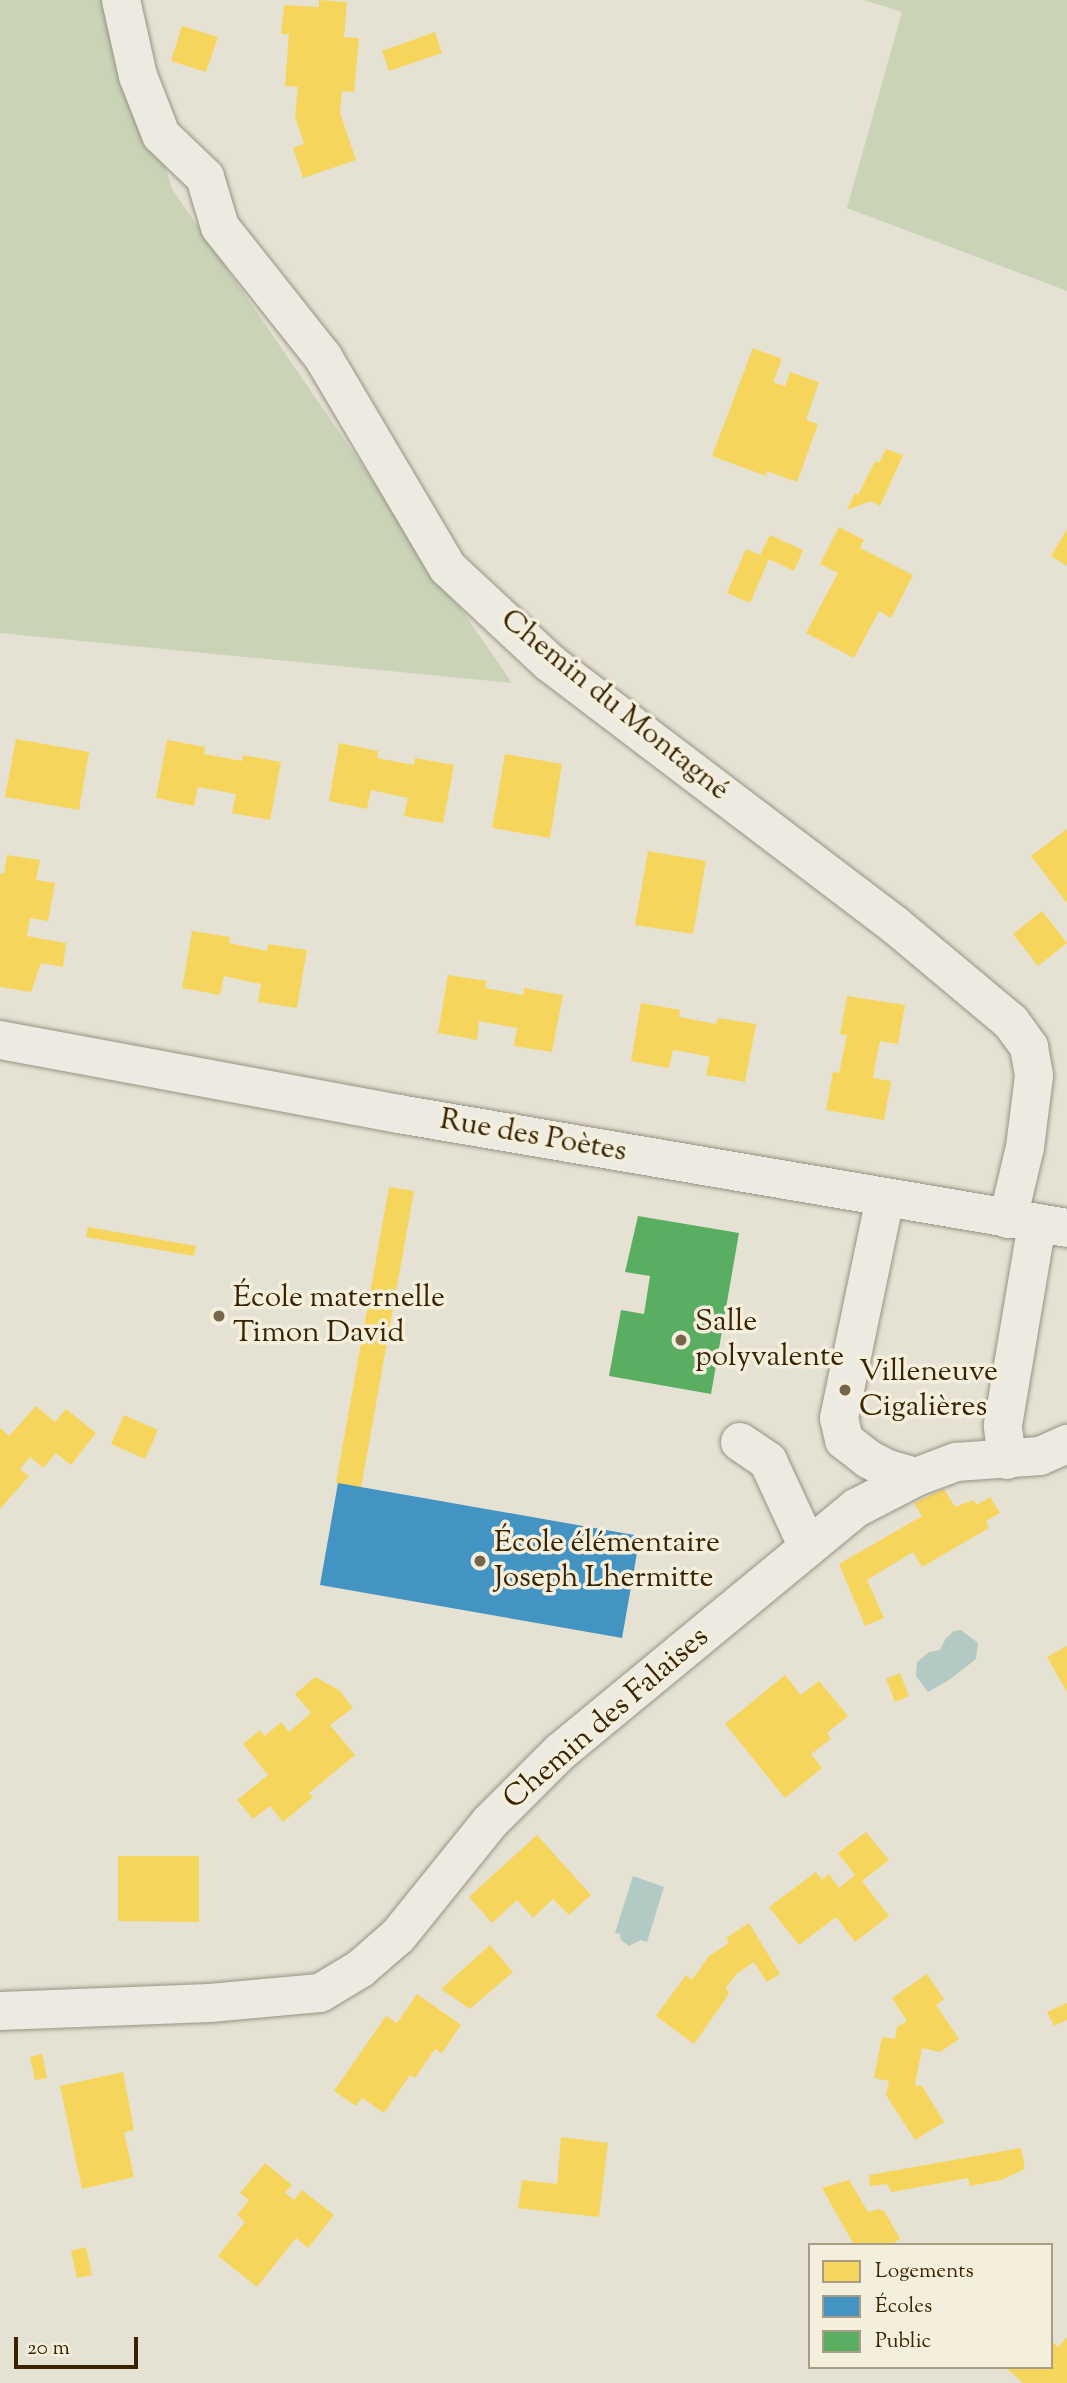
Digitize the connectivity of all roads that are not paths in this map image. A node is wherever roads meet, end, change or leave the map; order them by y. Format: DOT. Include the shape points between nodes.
graph roads {
  1 [pos="121,0"];
  2 [pos="0,1040"];
  3 [pos="885,1198"];
  4 [pos="1038,1224"];
  5 [pos="740,1441"];
  6 [pos="1067,1444"];
  7 [pos="1007,1460"];
  8 [pos="916,1477"];
  9 [pos="808,1547"];
  10 [pos="0,2011"];
  1 -- 4 [label="street, Chemin du Montagné" via="138,76 161,135 205,177 220,227 323,357 448,568 550,663 905,934 1011,1022 1029,1047 1034,1076 1025,1147"];
  2 -- 3 [label="street, Rue des Poètes"];
  3 -- 4 [label="street, Rue des Poètes"];
  3 -- 8 [label="street" via="839,1418 844,1440 868,1459"];
  4 -- 7 [label="street, Chemin du Montagné" via="1003,1425"];
  5 -- 9 [label="street" via="768,1461"];
  6 -- 7 [label="street, Chemin des Falaises" via="1040,1456"];
  7 -- 8 [label="street, Chemin des Falaises" via="956,1462"];
  8 -- 9 [label="street, Chemin des Falaises" via="856,1508"];
  9 -- 10 [label="street, Chemin des Falaises" via="560,1752 490,1822 398,1936 360,1969 320,1993 209,2003"];
}
